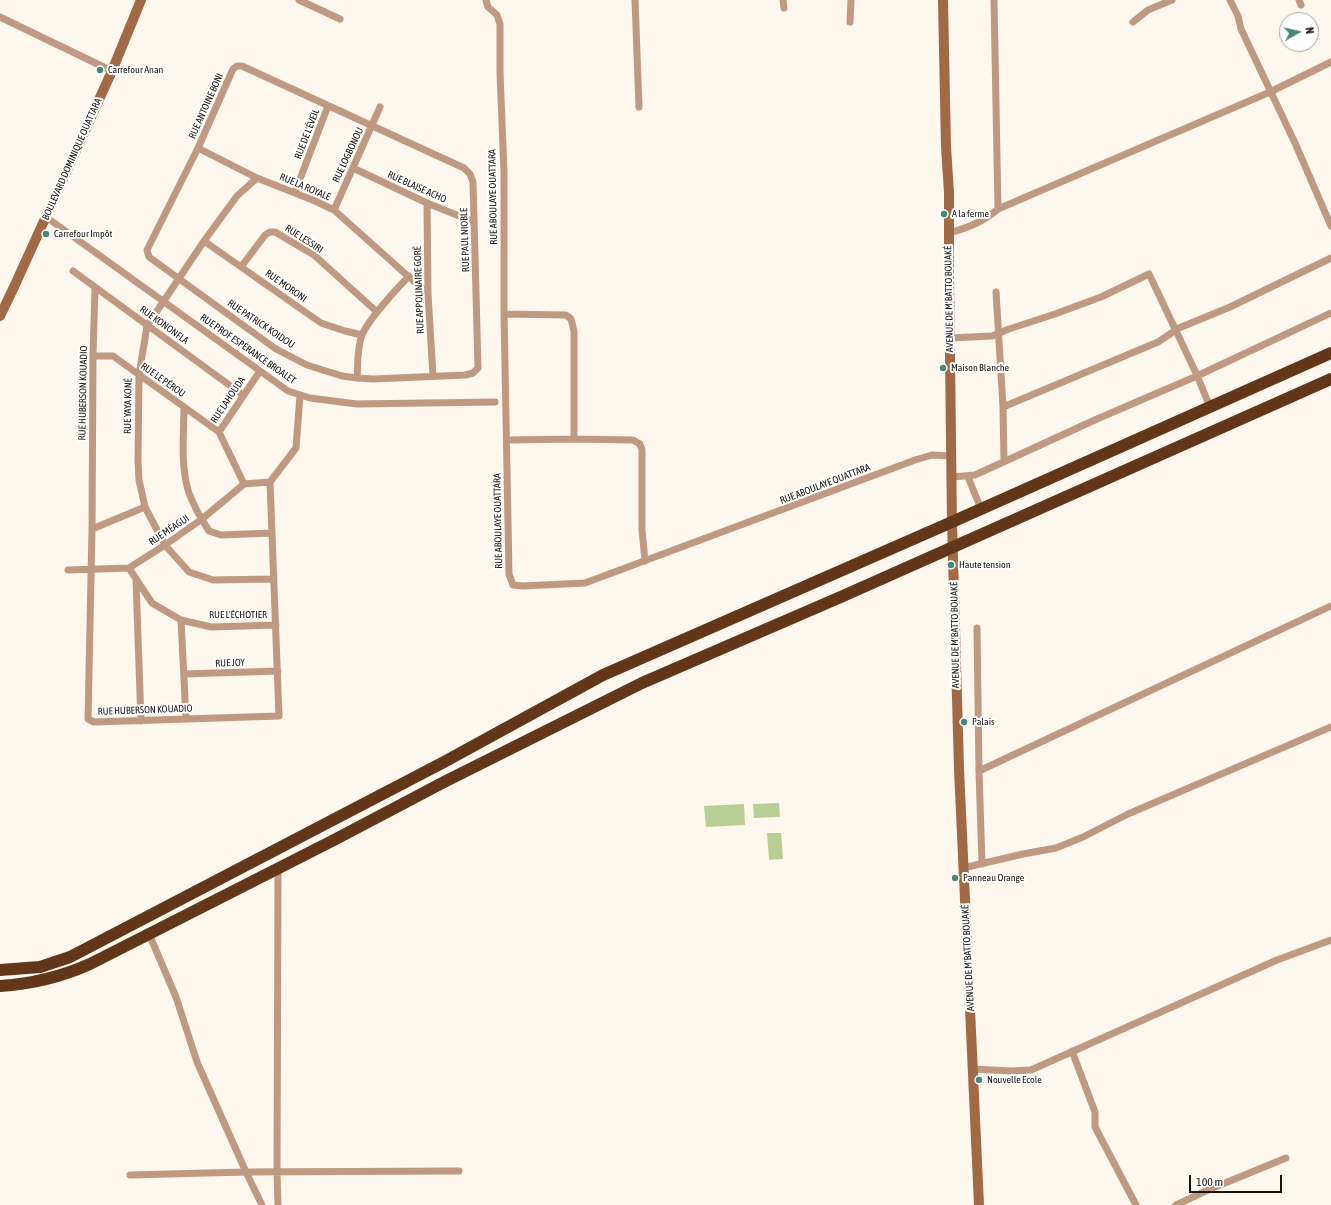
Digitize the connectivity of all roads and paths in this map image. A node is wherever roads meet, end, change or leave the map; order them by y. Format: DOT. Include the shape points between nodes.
graph roads {
  1 [pos="141,0"];
  2 [pos="299,0"];
  3 [pos="486,0"];
  4 [pos="495,0"];
  5 [pos="635,0"];
  6 [pos="783,0"];
  7 [pos="851,0"];
  8 [pos="943,0"];
  9 [pos="994,0"];
  10 [pos="1172,0"];
  11 [pos="1230,0"];
  12 [pos="1159,2"];
  13 [pos="784,8"];
  14 [pos="0,17"];
  15 [pos="340,19"];
  16 [pos="850,22"];
  17 [pos="1133,22"];
  18 [pos="1331,62"];
  19 [pos="112,71"];
  20 [pos="1270,92"];
  21 [pos="328,106"];
  22 [pos="380,107"];
  23 [pos="639,107"];
  24 [pos="372,126"];
  25 [pos="198,148"];
  26 [pos="353,168"];
  27 [pos="257,178"];
  28 [pos="295,192"];
  29 [pos="427,203"];
  30 [pos="998,209"];
  31 [pos="334,210"];
  32 [pos="46,216"];
  33 [pos="474,222"];
  34 [pos="1331,226"];
  35 [pos="949,233"];
  36 [pos="204,241"];
  37 [pos="1331,258"];
  38 [pos="241,267"];
  39 [pos="73,271"];
  40 [pos="409,276"];
  41 [pos="178,278"];
  42 [pos="95,288"];
  43 [pos="996,292"];
  44 [pos="428,294"];
  45 [pos="163,300"];
  46 [pos="377,312"];
  47 [pos="1331,313"];
  48 [pos="504,314"];
  49 [pos="0,316"];
  50 [pos="147,326"];
  51 [pos="1175,331"];
  52 [pos="999,333"];
  53 [pos="362,334"];
  54 [pos="950,338"];
  55 [pos="1331,353"];
  56 [pos="93,356"];
  57 [pos="260,371"];
  58 [pos="139,375"];
  59 [pos="433,376"];
  60 [pos="1197,376"];
  61 [pos="357,378"];
  62 [pos="1331,379"];
  63 [pos="243,395"];
  64 [pos="300,395"];
  65 [pos="495,402"];
  66 [pos="184,407"];
  67 [pos="1003,407"];
  68 [pos="1210,407"];
  69 [pos="218,432"];
  70 [pos="574,439"];
  71 [pos="507,440"];
  72 [pos="952,456"];
  73 [pos="1004,461"];
  74 [pos="968,477"];
  75 [pos="952,478"];
  76 [pos="270,482"];
  77 [pos="244,484"];
  78 [pos="145,507"];
  79 [pos="981,510"];
  80 [pos="202,520"];
  81 [pos="952,522"];
  82 [pos="92,529"];
  83 [pos="272,533"];
  84 [pos="165,545"];
  85 [pos="953,547"];
  86 [pos="645,561"];
  87 [pos="129,568"];
  88 [pos="91,569"];
  89 [pos="68,570"];
  90 [pos="274,579"];
  91 [pos="136,580"];
  92 [pos="1331,606"];
  93 [pos="181,620"];
  94 [pos="276,625"];
  95 [pos="976,628"];
  96 [pos="278,671"];
  97 [pos="184,674"];
  98 [pos="186,719"];
  99 [pos="141,721"];
  100 [pos="1331,727"];
  101 [pos="979,771"];
  102 [pos="982,864"];
  103 [pos="278,868"];
  104 [pos="963,868"];
  105 [pos="148,934"];
  106 [pos="1331,940"];
  107 [pos="0,970"];
  108 [pos="0,986"];
  109 [pos="1072,1051"];
  110 [pos="973,1069"];
  111 [pos="1286,1158"];
  112 [pos="459,1171"];
  113 [pos="246,1172"];
  114 [pos="277,1173"];
  115 [pos="130,1175"];
  116 [pos="262,1205"];
  117 [pos="278,1205"];
  118 [pos="979,1205"];
  119 [pos="1136,1205"];
  120 [pos="1176,1205"];
  1 -- 19 [label="street, BOULEVARD DOMINIQUE OUATTARA"];
  2 -- 15 [label="street"];
  3 -- 4 [label="street"];
  3 -- 48 [label="street, RUE ABOULAYE OUATTARA" via="500,24"];
  5 -- 23 [label="street"];
  6 -- 13 [label="street"];
  7 -- 16 [label="street"];
  8 -- 35 [label="street, AVENUE DE M'BATTO BOUAKÉ"];
  9 -- 30 [label="street"];
  10 -- 12 [label="street"];
  11 -- 20 [label="street"];
  12 -- 17 [label="street"];
  14 -- 19 [label="street"];
  18 -- 20 [label="street"];
  19 -- 32 [label="street, BOULEVARD DOMINIQUE OUATTARA"];
  20 -- 30 [label="street"];
  20 -- 34 [label="street"];
  21 -- 24 [label="street, RUE ANTOINE BONI"];
  21 -- 25 [label="street, RUE ANTOINE BONI" via="242,66 236,66"];
  21 -- 28 [label="street, RUE DE L'ÉVEIL"];
  22 -- 24 [label="street, RUE LOGBONOU"];
  24 -- 26 [label="street, RUE LOGBONOU"];
  24 -- 33 [label="street, RUE PAUL NIOBLE" via="464,168 473,182"];
  25 -- 27 [label="street, RUE LA ROYALE"];
  25 -- 41 [label="street, RUE ANTOINE BONI" via="147,250 148,257"];
  26 -- 29 [label="street, RUE BLAISE ACHO"];
  26 -- 31 [label="street, RUE LOGBONOU"];
  27 -- 28 [label="street, RUE LA ROYALE"];
  27 -- 36 [label="street, RUE YAYA KONÉ" via="237,196"];
  28 -- 31 [label="street, RUE LA ROYALE"];
  29 -- 33 [label="street, RUE BLAISE ACHO"];
  29 -- 44 [label="street, RUE APPOLINAIRE GORÉ"];
  30 -- 35 [label="street" via="969,227"];
  31 -- 40 [label="street, RUE LA ROYALE"];
  32 -- 45 [label="street, RUE PROF ESPÉRANCE BROALET"];
  32 -- 49 [label="street, BOULEVARD DOMINIQUE OUATTARA"];
  33 -- 59 [label="street, RUE PAUL NIOBLE" via="478,368 473,373 465,375"];
  35 -- 54 [label="street, AVENUE DE M'BATTO BOUAKÉ"];
  36 -- 38 [label="street, RUE MORONI"];
  36 -- 41 [label="street, RUE YAYA KONÉ"];
  37 -- 51 [label="street"];
  38 -- 46 [label="street, RUE LESSIRI" via="265,235 275,232 314,255"];
  38 -- 53 [label="street, RUE MORONI" via="321,323"];
  39 -- 42 [label="street, RUE KONONFLA"];
  40 -- 44 [label="street, RUE LA ROYALE"];
  40 -- 46 [label="street"];
  41 -- 45 [label="street, RUE YAYA KONÉ"];
  41 -- 61 [label="street, RUE PATRICK KOIDOU" via="276,349 307,365"];
  42 -- 50 [label="street, RUE KONONFLA"];
  42 -- 56 [label="street, RUE HUBERSON KOUADIO"];
  43 -- 52 [label="street"];
  44 -- 59 [label="street, RUE APPOLINAIRE GORÉ"];
  45 -- 50 [label="street, RUE YAYA KONÉ"];
  45 -- 57 [label="street, RUE PROF ESPÉRANCE BROALET"];
  46 -- 53 [label="street"];
  47 -- 60 [label="street"];
  48 -- 70 [label="street" via="566,315 571,319 574,331"];
  48 -- 71 [label="street, RUE ABOULAYE OUATTARA"];
  50 -- 58 [label="street, RUE YAYA KONÉ"];
  50 -- 63 [label="street, RUE KONONFLA"];
  51 -- 52 [label="street" via="1149,274 1101,297"];
  51 -- 60 [label="street"];
  51 -- 67 [label="street" via="1158,342"];
  52 -- 54 [label="street" via="992,336"];
  52 -- 67 [label="street"];
  53 -- 61 [label="street"];
  54 -- 72 [label="street, AVENUE DE M'BATTO BOUAKÉ"];
  55 -- 68 [label="highway"];
  56 -- 58 [label="street, RUE LE PÉROU" via="113,356"];
  56 -- 82 [label="street, RUE HUBERSON KOUADIO"];
  57 -- 63 [label="street, RUE LAHOUDA"];
  57 -- 64 [label="street, RUE PROF ESPÉRANCE BROALET" via="288,391"];
  58 -- 66 [label="street, RUE LE PÉROU"];
  58 -- 78 [label="street, RUE YAYA KONÉ" via="138,480"];
  59 -- 61 [label="street, RUE PATRICK KOIDOU"];
  60 -- 68 [label="street"];
  60 -- 73 [label="street"];
  62 -- 85 [label="highway"];
  63 -- 69 [label="street, RUE LAHOUDA"];
  64 -- 65 [label="street, RUE PROF ESPÉRANCE BROALET" via="357,404"];
  64 -- 76 [label="street" via="296,448"];
  66 -- 69 [label="street, RUE LE PÉROU"];
  66 -- 80 [label="street" via="185,473 189,492"];
  67 -- 73 [label="street"];
  68 -- 79 [label="highway"];
  69 -- 77 [label="street, RUE LAHOUDA"];
  70 -- 71 [label="street"];
  70 -- 86 [label="street" via="633,440 640,444"];
  71 -- 86 [label="street, RUE ABOULAYE OUATTARA" via="508,574 513,585 585,583"];
  72 -- 75 [label="street, AVENUE DE M'BATTO BOUAKÉ"];
  72 -- 86 [label="street, RUE ABOULAYE OUATTARA" via="932,455 915,460"];
  73 -- 74 [label="street"];
  74 -- 75 [label="street"];
  74 -- 79 [label="street"];
  75 -- 81 [label="street, AVENUE DE M'BATTO BOUAKÉ"];
  76 -- 77 [label="street"];
  76 -- 83 [label="street, RUE HUBERSON KOUADIO"];
  77 -- 80 [label="street, RUE MÉAGUI"];
  78 -- 82 [label="street"];
  78 -- 84 [label="street, RUE YAYA KONÉ"];
  79 -- 81 [label="highway"];
  80 -- 83 [label="street" via="209,531 221,535"];
  80 -- 84 [label="street, RUE MÉAGUI"];
  81 -- 85 [label="street, AVENUE DE M'BATTO BOUAKÉ"];
  81 -- 107 [label="highway" via="603,675 444,762 70,957 40,967"];
  82 -- 88 [label="street, RUE HUBERSON KOUADIO"];
  83 -- 90 [label="street, RUE HUBERSON KOUADIO"];
  84 -- 87 [label="street, RUE MÉAGUI"];
  84 -- 90 [label="street, RUE YAYA KONÉ" via="189,572 213,580"];
  85 -- 103 [label="highway" via="642,683"];
  85 -- 104 [label="street, AVENUE DE M'BATTO BOUAKÉ"];
  87 -- 88 [label="street"];
  87 -- 91 [label="street, RUE L'ÉCHOTIER"];
  88 -- 89 [label="street"];
  88 -- 99 [label="street, RUE HUBERSON KOUADIO" via="88,719 94,722"];
  90 -- 94 [label="street, RUE HUBERSON KOUADIO"];
  91 -- 93 [label="street, RUE L'ÉCHOTIER" via="152,603"];
  91 -- 99 [label="street"];
  92 -- 101 [label="street"];
  93 -- 94 [label="street, RUE L'ÉCHOTIER" via="211,627"];
  93 -- 97 [label="street"];
  94 -- 96 [label="street, RUE HUBERSON KOUADIO"];
  95 -- 101 [label="street"];
  96 -- 97 [label="street, RUE JOY"];
  96 -- 98 [label="street, RUE HUBERSON KOUADIO" via="279,716"];
  97 -- 98 [label="street"];
  98 -- 99 [label="street, RUE HUBERSON KOUADIO"];
  100 -- 102 [label="street" via="1128,814 1056,848"];
  101 -- 102 [label="street"];
  102 -- 104 [label="street"];
  103 -- 105 [label="highway"];
  103 -- 114 [label="street"];
  104 -- 110 [label="street, AVENUE DE M'BATTO BOUAKÉ"];
  105 -- 108 [label="highway" via="69,973 41,981"];
  105 -- 113 [label="street" via="176,997 197,1062"];
  106 -- 109 [label="street" via="1277,960"];
  109 -- 110 [label="street" via="1031,1070"];
  109 -- 119 [label="street" via="1095,1112 1095,1127"];
  110 -- 118 [label="street, AVENUE DE M'BATTO BOUAKÉ"];
  111 -- 120 [label="street"];
  112 -- 114 [label="street"];
  113 -- 114 [label="street"];
  113 -- 115 [label="street"];
  113 -- 116 [label="street"];
  114 -- 117 [label="street"];
}
